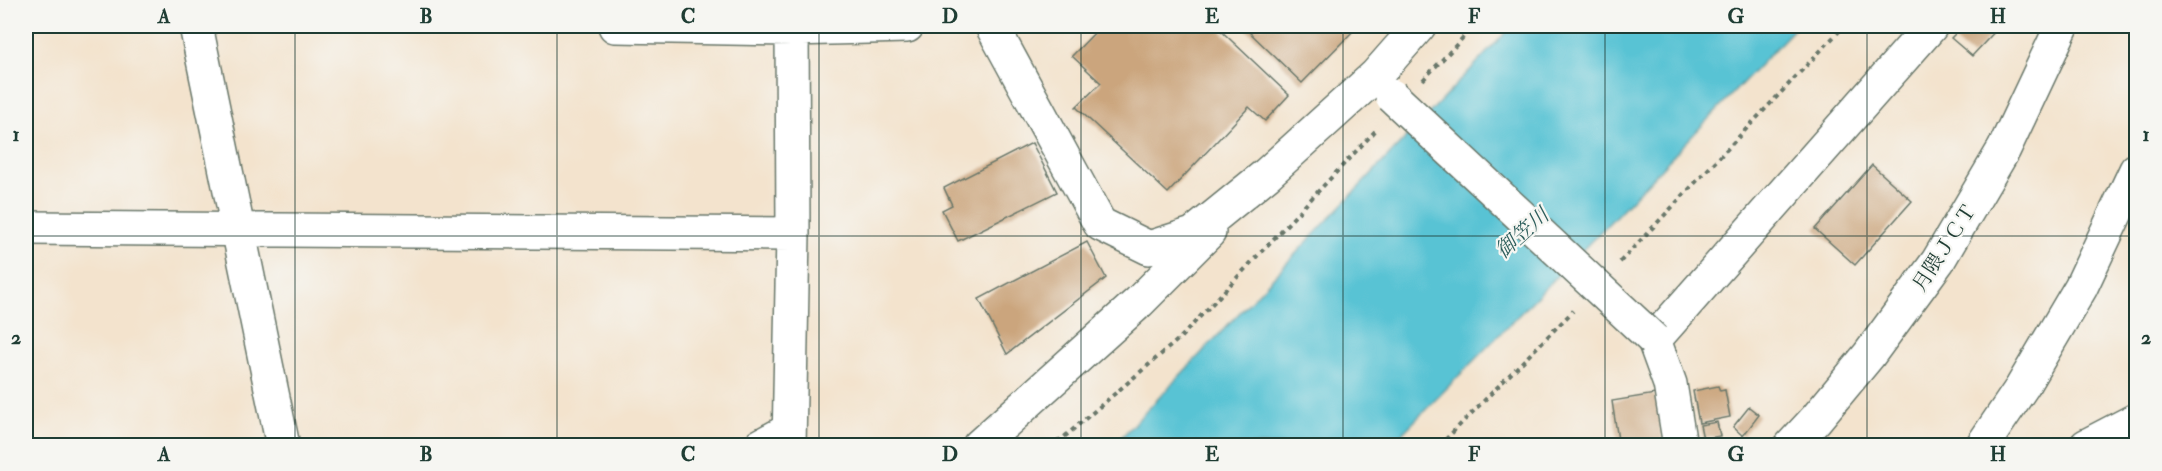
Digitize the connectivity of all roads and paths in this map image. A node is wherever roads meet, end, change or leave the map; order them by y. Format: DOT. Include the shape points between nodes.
graph roads {
  1 [pos="196,26"];
  2 [pos="615,26"];
  3 [pos="907,26"];
  4 [pos="992,26"];
  5 [pos="1419,26"];
  6 [pos="1474,26"];
  7 [pos="1844,26"];
  8 [pos="1931,26"];
  9 [pos="2062,26"];
  10 [pos="792,27"];
  11 [pos="1392,95"];
  12 [pos="2136,170"];
  13 [pos="1267,174"];
  14 [pos="26,228"];
  15 [pos="238,229"];
  16 [pos="793,234"];
  17 [pos="1617,264"];
  18 [pos="1577,307"];
  19 [pos="1654,340"];
  20 [pos="2136,420"];
  21 [pos="789,438"];
  22 [pos="283,446"];
  23 [pos="760,446"];
  24 [pos="980,446"];
  25 [pos="1050,446"];
  26 [pos="1439,446"];
  27 [pos="1680,446"];
  28 [pos="1791,446"];
  29 [pos="1982,446"];
  30 [pos="2086,446"];
  1 -- 15 [label="main road"];
  2 -- 10 [label="main road"];
  3 -- 10 [label="main road"];
  4 -- 13 [label="main road" via="1100,224 1149,248 1193,234"];
  5 -- 11 [label="main road"];
  6 -- 11 [label="path"];
  7 -- 17 [label="path"];
  8 -- 19 [label="main road"];
  9 -- 28 [label="main road, 月隈ＪＣＴ" via="2004,149 1938,261 1869,355"];
  10 -- 16 [label="main road"];
  11 -- 13 [label="main road"];
  11 -- 19 [label="main road, bridge"];
  11 -- 25 [label="path" via="1180,338"];
  12 -- 29 [label="main road" via="2081,288"];
  13 -- 24 [label="main road" via="1139,302"];
  14 -- 15 [label="main road"];
  15 -- 16 [label="main road"];
  15 -- 22 [label="main road"];
  16 -- 21 [label="main road"];
  18 -- 26 [label="path"];
  19 -- 27 [label="main road" via="1670,384"];
  20 -- 30 [label="main road"];
  21 -- 23 [label="main road"];
}
